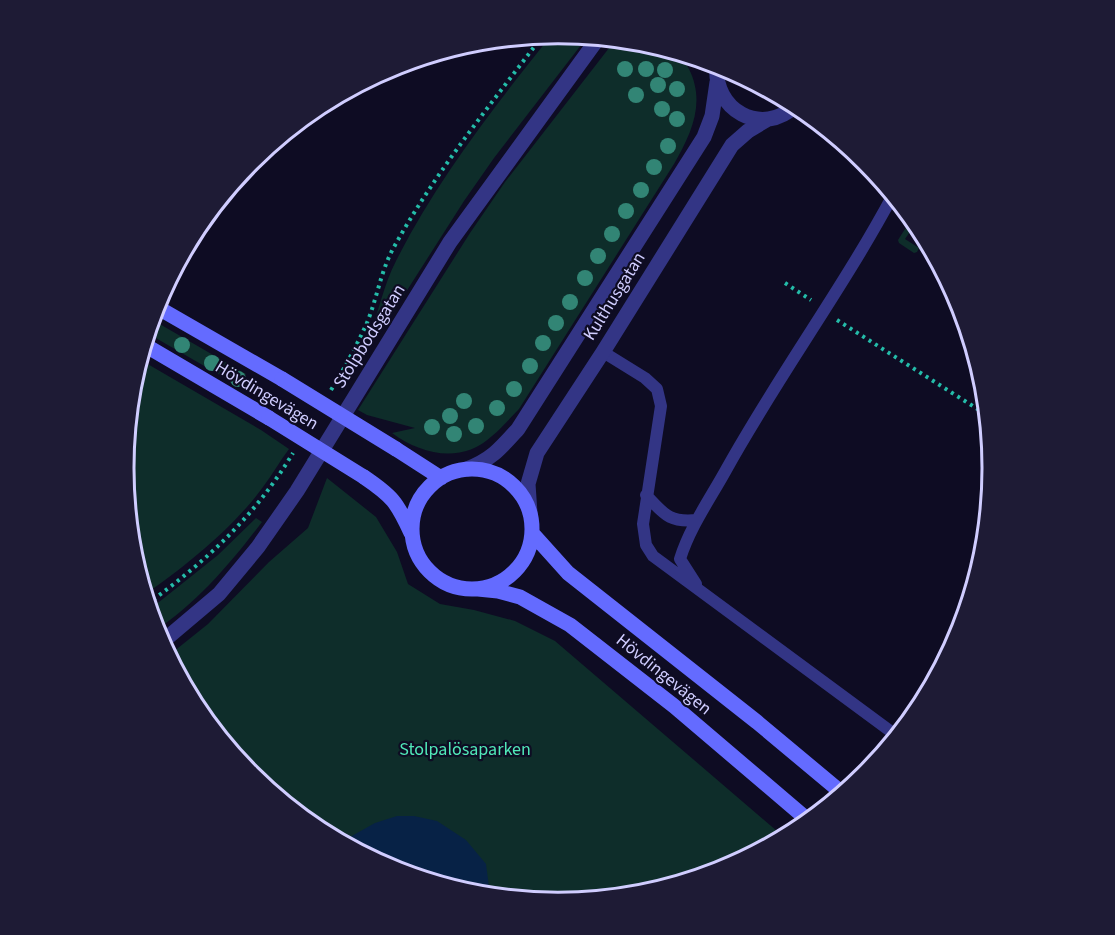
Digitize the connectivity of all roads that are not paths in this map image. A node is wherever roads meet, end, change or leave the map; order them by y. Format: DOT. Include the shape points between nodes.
graph roads {
  1 [pos="593,45"];
  2 [pos="717,75"];
  3 [pos="717,82"];
  4 [pos="787,111"];
  5 [pos="768,119"];
  6 [pos="889,203"];
  7 [pos="164,311"];
  8 [pos="151,349"];
  9 [pos="603,352"];
  10 [pos="467,469"];
  11 [pos="441,478"];
  12 [pos="646,495"];
  13 [pos="530,513"];
  14 [pos="697,520"];
  15 [pos="532,533"];
  16 [pos="412,537"];
  17 [pos="478,589"];
  18 [pos="699,589"];
  19 [pos="169,636"];
  20 [pos="890,731"];
  21 [pos="835,787"];
  22 [pos="802,814"];
  1 -- 19 [label="street, Stolpbodsgatan" via="450,242 297,491 258,547 219,594"];
  2 -- 3 [label="street, Kulthusgatan"];
  3 -- 5 [label="street" via="730,106 741,114"];
  3 -- 10 [label="street, Kulthusgatan" via="704,137 518,429 486,461"];
  4 -- 5 [label="street, Kulthusgatan"];
  5 -- 9 [label="street, Kulthusgatan" via="732,145"];
  6 -- 14 [label="lane"];
  7 -- 11 [label="street, Hövdingevägen, bridge"];
  8 -- 16 [label="street, Hövdingevägen, bridge" via="384,490 399,506"];
  9 -- 12 [label="lane" via="657,389 661,406"];
  9 -- 13 [label="street, Kulthusgatan" via="537,453 528,484"];
  10 -- 11 [label="street"];
  10 -- 13 [label="street" via="499,475 513,485"];
  11 -- 16 [label="street" via="417,503"];
  12 -- 14 [label="lane" via="666,516 681,522"];
  12 -- 18 [label="lane" via="646,545 653,556"];
  13 -- 15 [label="street"];
  14 -- 18 [label="lane" via="680,559"];
  15 -- 17 [label="street" via="530,547 515,571 504,580"];
  15 -- 21 [label="street, Hövdingevägen" via="568,573"];
  16 -- 17 [label="street, Hövdingevägen" via="417,555 428,570 459,588"];
  17 -- 22 [label="street, Hövdingevägen" via="520,597 570,625 675,706"];
  18 -- 20 [label="lane"];
}
